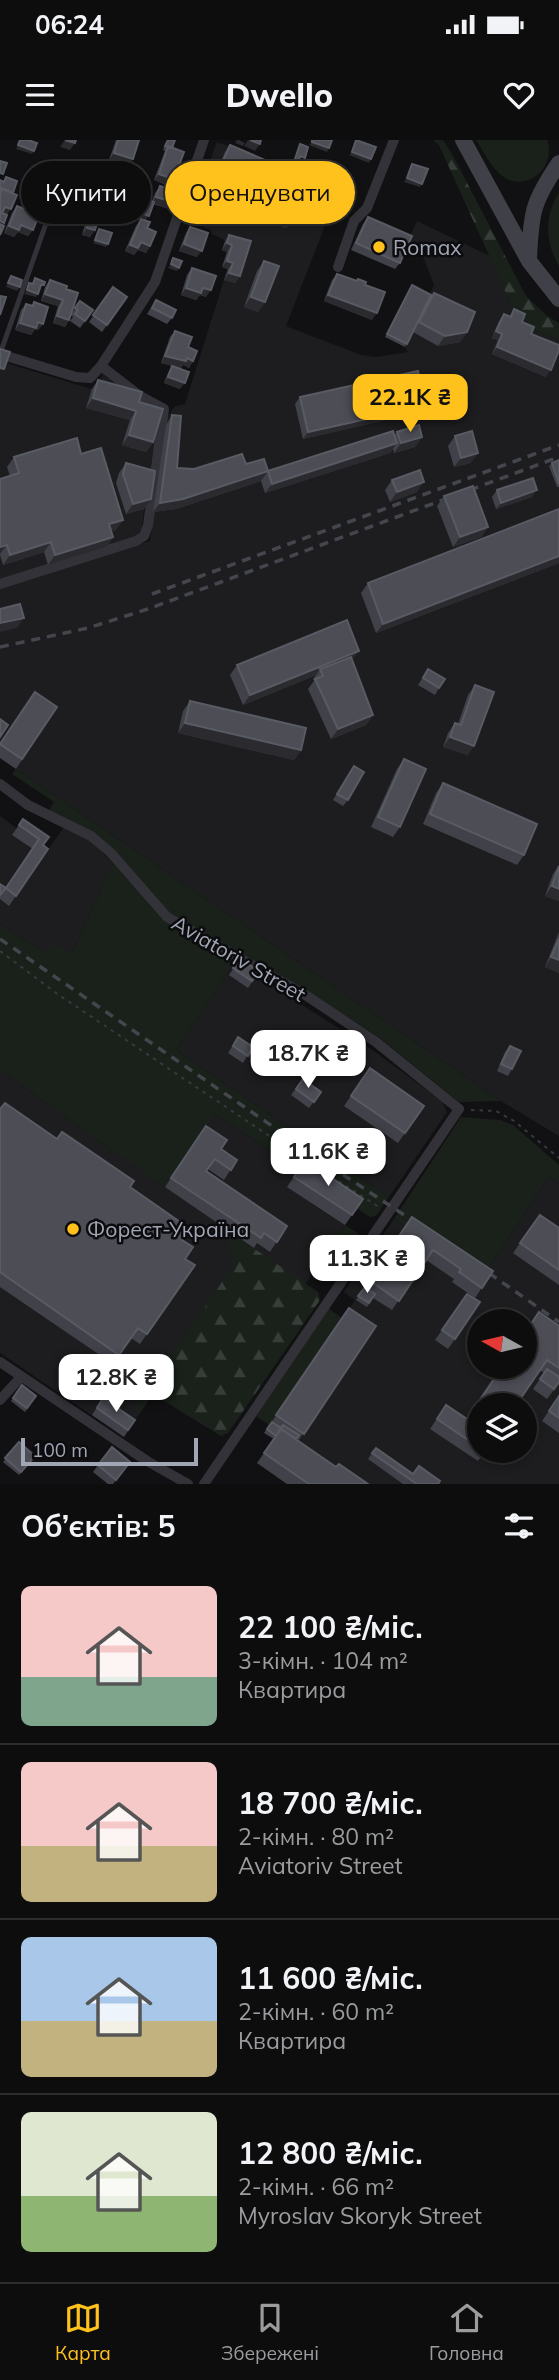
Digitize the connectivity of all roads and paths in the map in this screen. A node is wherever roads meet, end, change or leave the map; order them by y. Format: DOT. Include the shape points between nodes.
graph roads {
  1 [pos="204,140"];
  2 [pos="394,140"];
  3 [pos="463,140"];
  4 [pos="559,163"];
  5 [pos="46,224"];
  6 [pos="529,261"];
  7 [pos="338,267"];
  8 [pos="559,299"];
  9 [pos="0,354"];
  10 [pos="101,366"];
  11 [pos="0,583"];
  12 [pos="0,785"];
  13 [pos="0,951"];
  14 [pos="459,1109"];
  15 [pos="559,1158"];
  16 [pos="388,1212"];
  17 [pos="0,1362"];
  18 [pos="21,1377"];
  19 [pos="0,1400"];
  20 [pos="188,1484"];
  21 [pos="204,1484"];
  1 -- 10 [label="street" via="155,282"];
  2 -- 7 [label="street" via="367,208 354,221"];
  3 -- 6 [label="main road"];
  4 -- 6 [label="main road" via="531,216"];
  5 -- 9 [label="lane"];
  6 -- 8 [label="main road"];
  9 -- 10 [label="street" via="76,377 90,378"];
  10 -- 11 [label="street" via="164,409 144,536"];
  12 -- 14 [label="street, Aviatoriv Street" via="28,805 91,836 167,917 307,996 376,1042"];
  13 -- 16 [label="path" via="294,1154"];
  14 -- 15 [label="path" via="496,1111"];
  14 -- 16 [label="street"];
  16 -- 21 [label="street"];
  17 -- 18 [label="street"];
  18 -- 19 [label="street"];
  18 -- 20 [label="street"];
}
